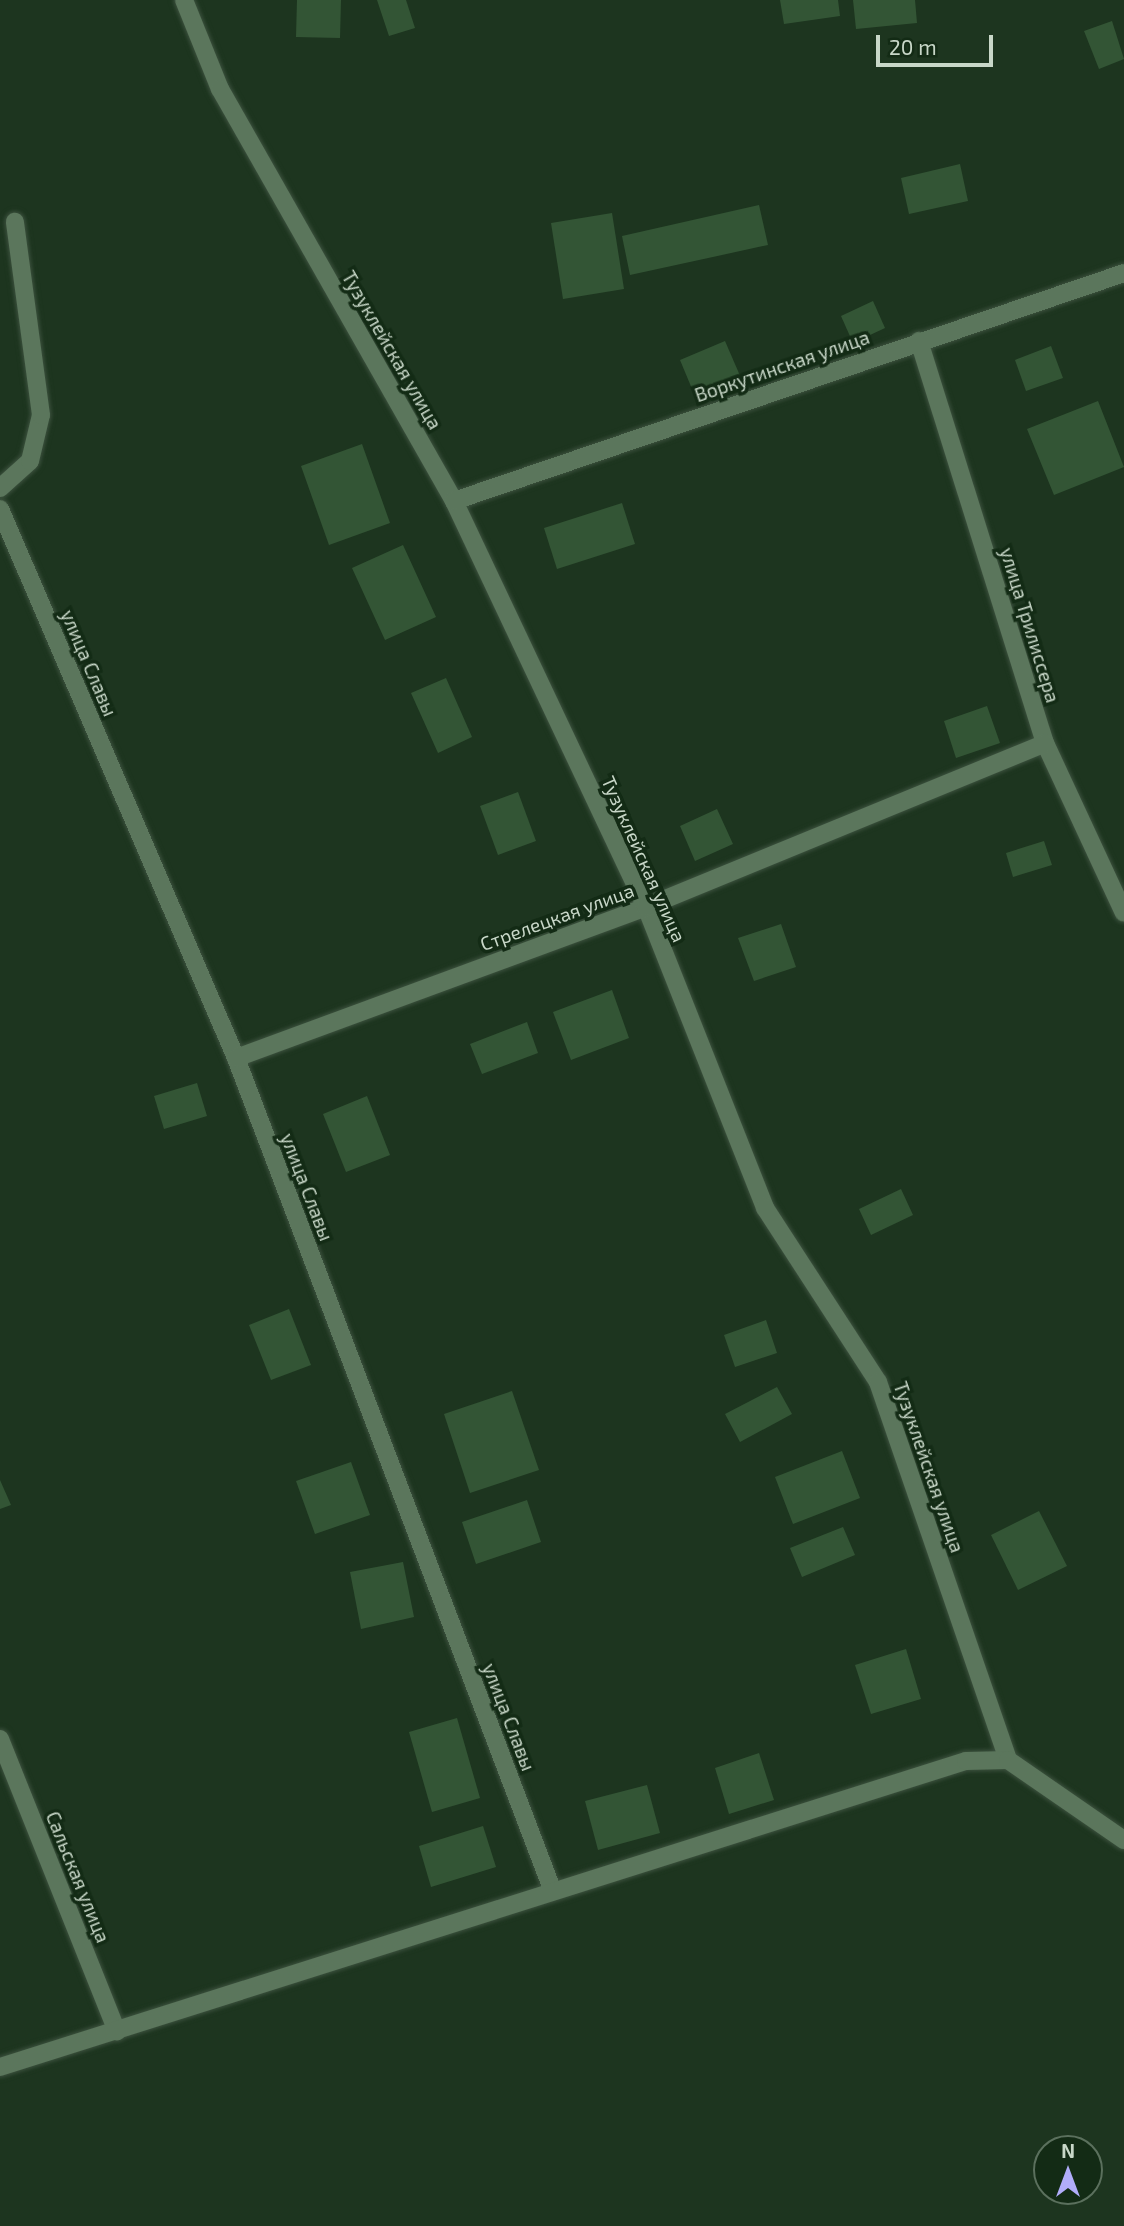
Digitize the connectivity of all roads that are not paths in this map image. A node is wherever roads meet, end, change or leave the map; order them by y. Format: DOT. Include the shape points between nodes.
graph roads {
  1 [pos="184,0"];
  2 [pos="15,222"];
  3 [pos="1124,273"];
  4 [pos="919,341"];
  5 [pos="0,488"];
  6 [pos="454,501"];
  7 [pos="0,509"];
  8 [pos="1045,743"];
  9 [pos="646,907"];
  10 [pos="1124,914"];
  11 [pos="236,1058"];
  12 [pos="0,1739"];
  13 [pos="1007,1760"];
  14 [pos="1124,1840"];
  15 [pos="552,1889"];
  16 [pos="117,2032"];
  17 [pos="0,2067"];
  1 -- 6 [label="street, Тузуклейская улица" via="220,89"];
  2 -- 5 [label="street" via="41,415 30,461"];
  3 -- 4 [label="street, Воркутинская улица"];
  4 -- 6 [label="street, Воркутинская улица"];
  4 -- 8 [label="street, улица Трилиссера"];
  6 -- 9 [label="street, Тузуклейская улица"];
  7 -- 11 [label="street, улица Славы"];
  8 -- 9 [label="street, Стрелецкая улица"];
  8 -- 10 [label="street, улица Трилиссера"];
  9 -- 11 [label="street, Стрелецкая улица"];
  9 -- 13 [label="street, Тузуклейская улица" via="765,1208 878,1382"];
  11 -- 15 [label="street, улица Славы"];
  12 -- 16 [label="street, Сальская улица"];
  13 -- 14 [label="street"];
  13 -- 15 [label="street" via="966,1761"];
  15 -- 16 [label="street"];
  16 -- 17 [label="street"];
}
